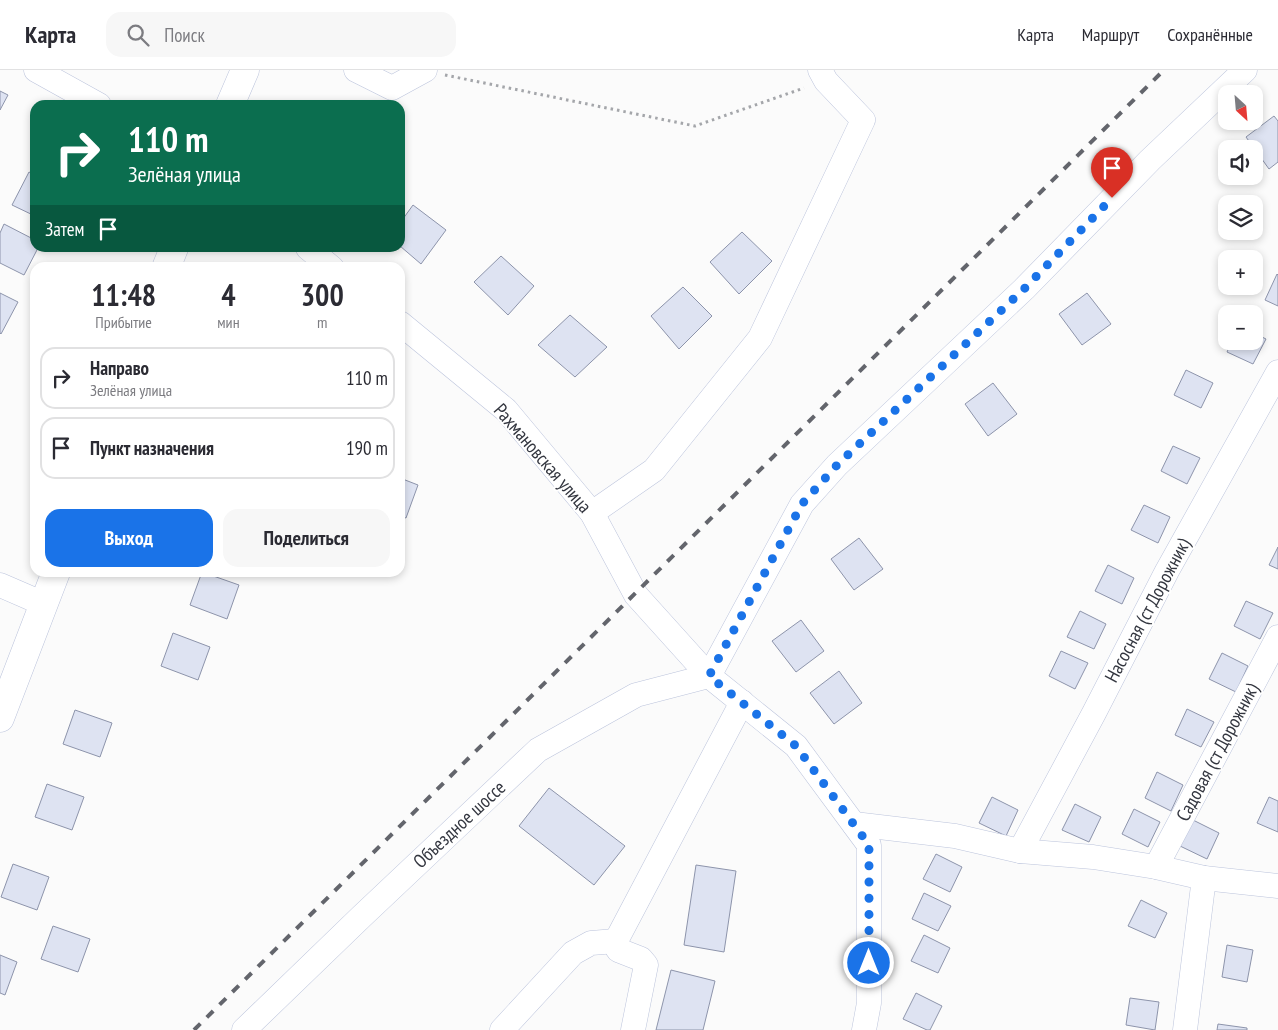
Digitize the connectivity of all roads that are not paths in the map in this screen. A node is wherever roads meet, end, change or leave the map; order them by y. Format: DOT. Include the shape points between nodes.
graph roads {
  1 [pos="36,70"];
  2 [pos="245,70"];
  3 [pos="356,70"];
  4 [pos="425,70"];
  5 [pos="1245,70"];
  6 [pos="823,75"];
  7 [pos="90,100"];
  8 [pos="232,100"];
  9 [pos="313,252"];
  10 [pos="325,262"];
  11 [pos="405,328"];
  12 [pos="1278,372"];
  13 [pos="592,513"];
  14 [pos="54,577"];
  15 [pos="0,585"];
  16 [pos="44,604"];
  17 [pos="1278,637"];
  18 [pos="709,676"];
  19 [pos="742,702"];
  20 [pos="0,718"];
  21 [pos="854,824"];
  22 [pos="1020,850"];
  23 [pos="1156,867"];
  24 [pos="1204,878"];
  25 [pos="1278,886"];
  26 [pos="616,941"];
  27 [pos="244,1030"];
  28 [pos="502,1030"];
  29 [pos="633,1030"];
  30 [pos="864,1030"];
  31 [pos="1185,1030"];
  1 -- 7 [label="street"];
  2 -- 8 [label="main road"];
  3 -- 4 [label="street" via="392,88"];
  5 -- 18 [label="street" via="1150,160 1024,289 837,465 802,504"];
  6 -- 13 [label="street" via="863,120 760,338 654,470"];
  9 -- 10 [label="street"];
  11 -- 13 [label="street, Рахмановская улица" via="506,410"];
  12 -- 22 [label="street, Насосная (ст Дорожник)" via="1167,571"];
  13 -- 18 [label="street, Рахмановская улица" via="636,595"];
  14 -- 16 [label="main road"];
  15 -- 16 [label="street"];
  16 -- 20 [label="main road"];
  17 -- 23 [label="street, Садовая (ст Дорожник)"];
  18 -- 19 [label="street, Рахмановская улица"];
  18 -- 27 [label="street, Объездное шоссе" via="636,695 538,750"];
  19 -- 21 [label="street, Рахмановская улица" via="796,746"];
  19 -- 26 [label="street"];
  21 -- 22 [label="street" via="956,836"];
  21 -- 30 [label="street, Рахмановская улица" via="869,845 870,1003"];
  22 -- 23 [label="street"];
  23 -- 24 [label="street"];
  24 -- 25 [label="street"];
  24 -- 31 [label="street"];
  26 -- 28 [label="street" via="591,943 573,953"];
  26 -- 29 [label="street" via="618,950 641,959 646,965"];
}
